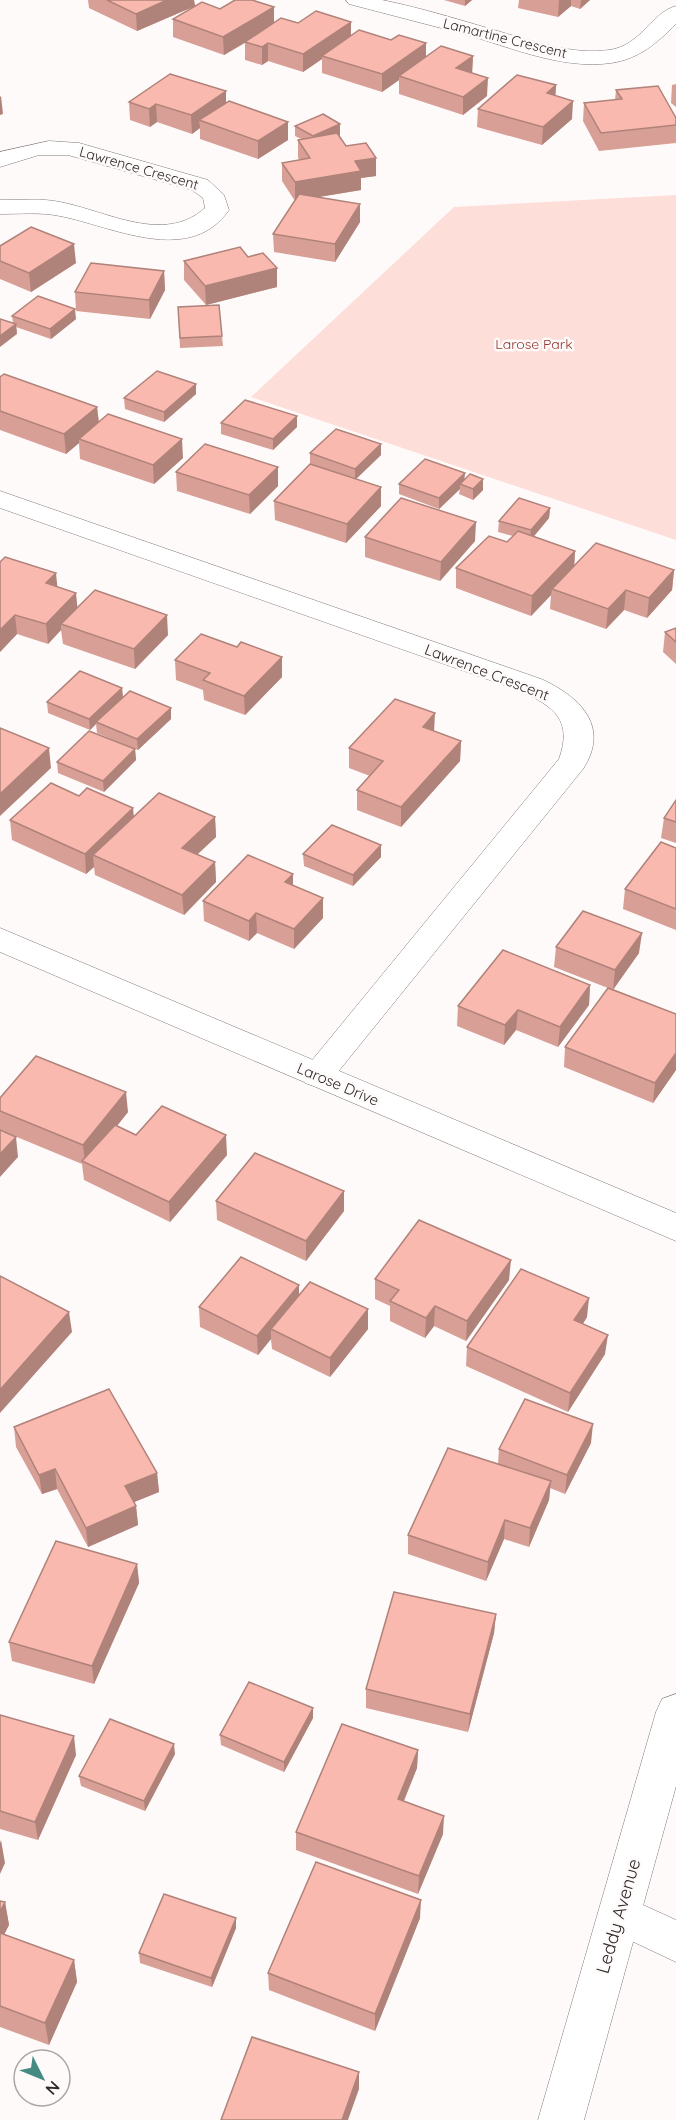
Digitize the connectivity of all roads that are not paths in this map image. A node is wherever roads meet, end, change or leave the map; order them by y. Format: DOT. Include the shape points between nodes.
graph roads {
  1 [pos="356,0"];
  2 [pos="676,12"];
  3 [pos="0,160"];
  4 [pos="0,207"];
  5 [pos="0,499"];
  6 [pos="0,939"];
  7 [pos="316,1075"];
  8 [pos="676,1228"];
  9 [pos="676,1712"];
  10 [pos="619,1914"];
  11 [pos="676,1942"];
  12 [pos="561,2120"];
  1 -- 2 [label="street, Lamartine Crescent" via="547,50 590,57 626,53 648,39"];
  3 -- 4 [label="street, Lawrence Crescent" via="42,147 79,150 200,185 213,192 217,210 202,225 166,233 130,229 60,209"];
  5 -- 7 [label="street, Lawrence Crescent" via="531,686 551,694 574,717 580,739 573,762"];
  6 -- 7 [label="street, Larose Drive"];
  7 -- 8 [label="street, Larose Drive"];
  9 -- 10 [label="street, Leddy Avenue"];
  10 -- 11 [label="street"];
  10 -- 12 [label="street, Leddy Avenue"];
}
